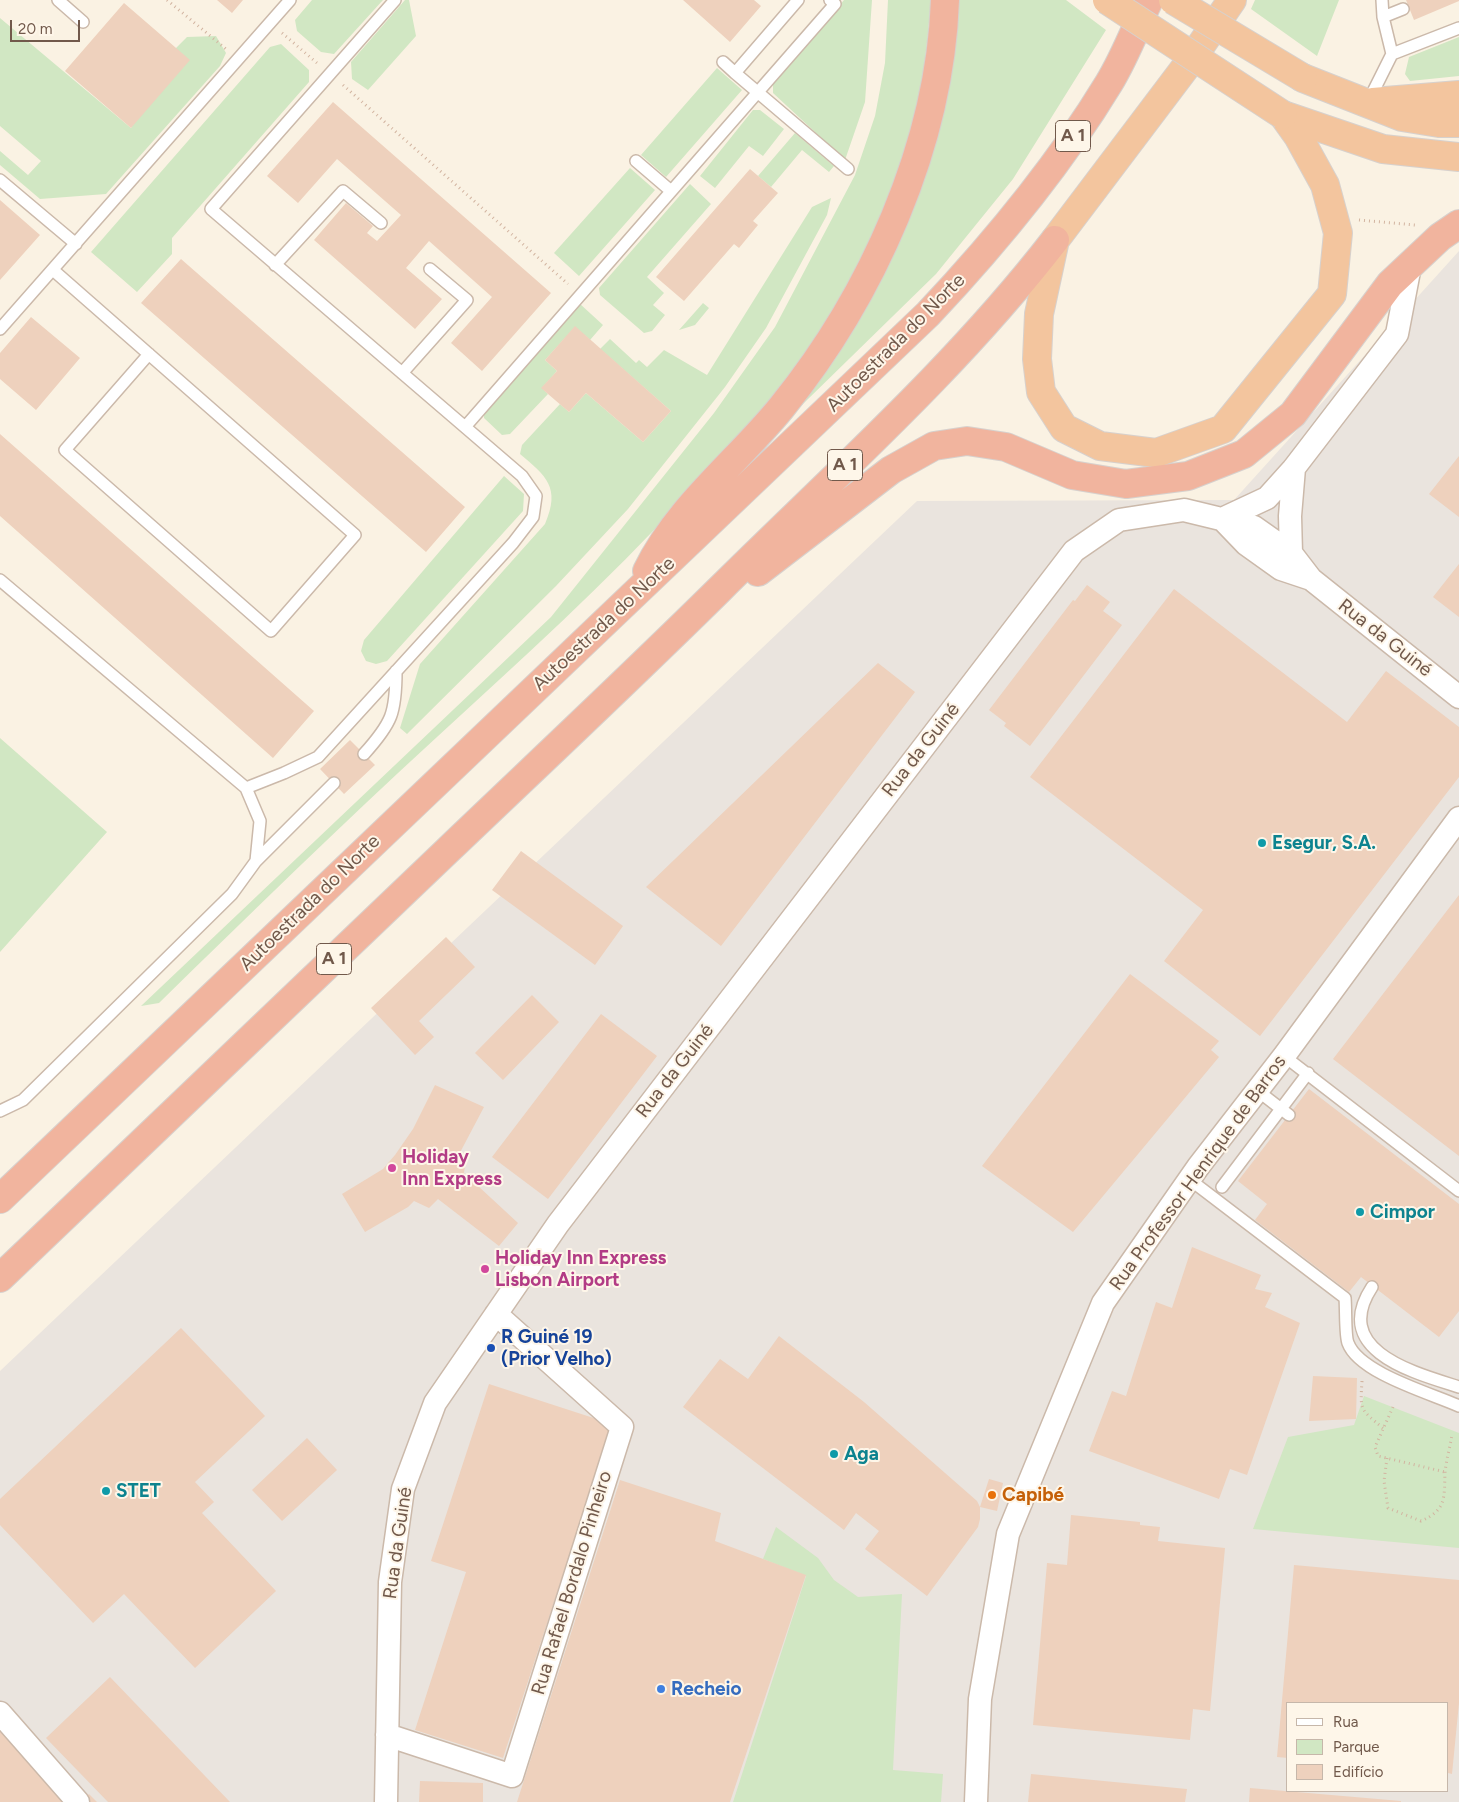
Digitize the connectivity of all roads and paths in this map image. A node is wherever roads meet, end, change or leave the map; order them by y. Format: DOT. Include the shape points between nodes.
graph roads {
  1 [pos="58,0"];
  2 [pos="167,0"];
  3 [pos="290,0"];
  4 [pos="395,0"];
  5 [pos="798,0"];
  6 [pos="830,0"];
  7 [pos="945,0"];
  8 [pos="1107,0"];
  9 [pos="1149,0"];
  10 [pos="1173,0"];
  11 [pos="1232,0"];
  12 [pos="1382,0"];
  13 [pos="1403,9"];
  14 [pos="1383,18"];
  15 [pos="83,22"];
  16 [pos="270,23"];
  17 [pos="1459,28"];
  18 [pos="1392,54"];
  19 [pos="238,59"];
  20 [pos="723,62"];
  21 [pos="735,73"];
  22 [pos="330,74"];
  23 [pos="757,93"];
  24 [pos="1459,95"];
  25 [pos="1368,102"];
  26 [pos="1283,115"];
  27 [pos="1459,123"];
  28 [pos="1459,157"];
  29 [pos="636,161"];
  30 [pos="848,169"];
  31 [pos="0,180"];
  32 [pos="671,191"];
  33 [pos="381,222"];
  34 [pos="1335,222"];
  35 [pos="1450,230"];
  36 [pos="1055,240"];
  37 [pos="76,244"];
  38 [pos="275,265"];
  39 [pos="1410,266"];
  40 [pos="53,270"];
  41 [pos="430,270"];
  42 [pos="580,295"];
  43 [pos="0,329"];
  44 [pos="149,354"];
  45 [pos="402,373"];
  46 [pos="465,427"];
  47 [pos="1294,468"];
  48 [pos="1222,519"];
  49 [pos="1290,553"];
  50 [pos="1311,579"];
  51 [pos="0,580"];
  52 [pos="635,596"];
  53 [pos="669,640"];
  54 [pos="396,671"];
  55 [pos="1459,697"];
  56 [pos="364,754"];
  57 [pos="334,783"];
  58 [pos="246,788"];
  59 [pos="1459,818"];
  60 [pos="256,861"];
  61 [pos="1284,1056"];
  62 [pos="1308,1074"];
  63 [pos="1258,1091"];
  64 [pos="0,1111"];
  65 [pos="1285,1112"];
  66 [pos="1189,1179"];
  67 [pos="1222,1187"];
  68 [pos="1459,1192"];
  69 [pos="0,1199"];
  70 [pos="0,1278"];
  71 [pos="1372,1288"];
  72 [pos="496,1314"];
  73 [pos="1362,1380"];
  74 [pos="1459,1387"];
  75 [pos="1459,1406"];
  76 [pos="1393,1407"];
  77 [pos="1383,1428"];
  78 [pos="1452,1435"];
  79 [pos="1387,1458"];
  80 [pos="1445,1472"];
  81 [pos="0,1713"];
  82 [pos="387,1735"];
  83 [pos="78,1802"];
  84 [pos="386,1802"];
  85 [pos="976,1802"];
  1 -- 15 [label="lane"];
  2 -- 19 [label="path"];
  3 -- 16 [label="lane"];
  4 -- 22 [label="lane"];
  5 -- 21 [label="lane"];
  6 -- 23 [label="lane" via="835,4"];
  7 -- 52 [label="highway" via="940,59 928,117 894,219 864,282 822,352 781,408 695,502 667,538"];
  8 -- 26 [label="highway, bridge"];
  9 -- 52 [label="highway, Autoestrada do Norte / A 1" via="1110,82 1059,157 979,260 883,359"];
  10 -- 25 [label="highway, bridge" via="1303,78"];
  11 -- 36 [label="highway" via="1188,64"];
  12 -- 14 [label="lane"];
  13 -- 14 [label="lane"];
  14 -- 18 [label="lane"];
  16 -- 19 [label="lane"];
  16 -- 22 [label="path"];
  17 -- 18 [label="lane"];
  18 -- 25 [label="lane"];
  19 -- 37 [label="lane"];
  20 -- 21 [label="lane"];
  21 -- 23 [label="lane"];
  22 -- 38 [label="lane" via="211,210"];
  22 -- 42 [label="path"];
  23 -- 30 [label="lane"];
  23 -- 32 [label="lane"];
  24 -- 25 [label="highway"];
  25 -- 27 [label="highway" via="1402,116"];
  26 -- 28 [label="highway" via="1383,148"];
  26 -- 34 [label="highway" via="1325,185"];
  29 -- 32 [label="lane"];
  31 -- 37 [label="lane"];
  32 -- 42 [label="lane"];
  33 -- 38 [label="lane" via="343,191"];
  34 -- 35 [label="path" via="1368,219"];
  34 -- 36 [label="highway" via="1338,233 1332,294 1223,429 1156,453 1100,446 1064,428 1041,392 1036,359 1039,314"];
  35 -- 39 [label="highway"];
  36 -- 53 [label="highway, A 1" via="1018,289 960,354"];
  37 -- 40 [label="lane"];
  38 -- 45 [label="lane"];
  39 -- 47 [label="street" via="1397,334"];
  39 -- 53 [label="highway" via="1390,284 1293,414 1244,454 1188,476 1126,484 1072,475 1006,447 967,441 934,446 892,470"];
  40 -- 43 [label="lane"];
  40 -- 44 [label="lane"];
  41 -- 45 [label="lane" via="466,300"];
  42 -- 46 [label="lane"];
  44 -- 44 [label="lane" via="356,535 271,631 65,450"];
  45 -- 46 [label="lane"];
  46 -- 54 [label="lane" via="522,476 536,496 533,517"];
  47 -- 48 [label="street" via="1267,498"];
  47 -- 49 [label="street"];
  48 -- 49 [label="street, Rua da Guiné" via="1254,527"];
  48 -- 50 [label="street, Rua da Guiné" via="1246,544 1280,569"];
  48 -- 72 [label="street, Rua da Guiné" via="1184,510 1119,520 1074,551 558,1224"];
  49 -- 50 [label="street, Rua da Guiné"];
  50 -- 55 [label="street, Rua da Guiné"];
  51 -- 58 [label="lane"];
  52 -- 69 [label="highway, Autoestrada do Norte / A 1"];
  53 -- 70 [label="highway, A 1"];
  54 -- 56 [label="lane" via="396,701 387,728"];
  54 -- 58 [label="lane" via="318,757"];
  57 -- 60 [label="lane"];
  58 -- 60 [label="lane" via="260,821"];
  59 -- 61 [label="street, Rua Professor Henrique de Barros"];
  60 -- 64 [label="lane" via="232,894 23,1100"];
  61 -- 62 [label="lane"];
  61 -- 63 [label="street, Rua Professor Henrique de Barros"];
  62 -- 65 [label="lane"];
  62 -- 68 [label="lane"];
  63 -- 65 [label="lane"];
  63 -- 66 [label="street, Rua Professor Henrique de Barros"];
  65 -- 67 [label="lane"];
  66 -- 75 [label="lane" via="1345,1298 1347,1342 1354,1356 1383,1374"];
  66 -- 85 [label="street, Rua Professor Henrique de Barros" via="1103,1303 1008,1534 980,1699"];
  71 -- 74 [label="lane" via="1365,1298 1360,1320 1368,1344 1380,1356"];
  72 -- 82 [label="street, Rua da Guiné" via="435,1403 403,1489 390,1582"];
  72 -- 82 [label="street, Rua Rafael Bordalo Pinheiro" via="622,1427 512,1776"];
  73 -- 77 [label="path" via="1360,1406"];
  76 -- 77 [label="path"];
  77 -- 79 [label="path" via="1374,1448 1378,1456"];
  78 -- 80 [label="path"];
  79 -- 80 [label="path"];
  79 -- 80 [label="path" via="1384,1481 1388,1508 1421,1521 1440,1508 1445,1494"];
  81 -- 83 [label="street"];
  82 -- 84 [label="street, Rua da Guiné"];
}
